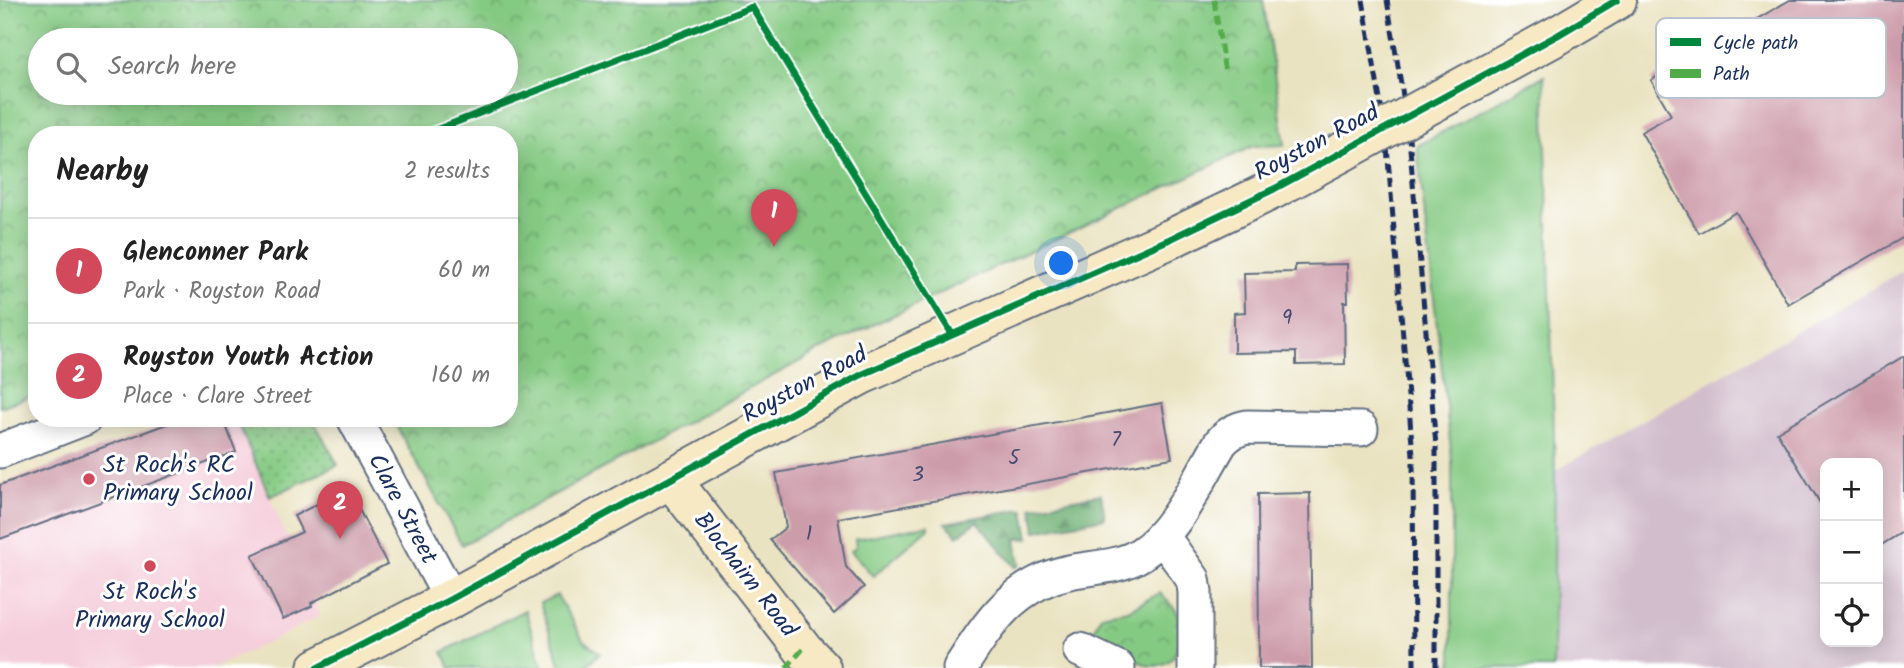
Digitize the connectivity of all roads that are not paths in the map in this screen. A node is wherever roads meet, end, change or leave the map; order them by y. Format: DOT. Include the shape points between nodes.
graph roads {
  1 [pos="1617,0"];
  2 [pos="62,427"];
  3 [pos="359,427"];
  4 [pos="1361,429"];
  5 [pos="0,451"];
  6 [pos="671,479"];
  7 [pos="1162,537"];
  8 [pos="451,599"];
  9 [pos="1080,650"];
  10 [pos="803,662"];
  11 [pos="317,668"];
  12 [pos="960,668"];
  13 [pos="1118,668"];
  14 [pos="1195,668"];
  1 -- 6 [label="street, Royston Road, bridge" via="1275,189 861,375"];
  2 -- 5 [label="street"];
  3 -- 8 [label="street, Clare Street"];
  4 -- 7 [label="street" via="1238,429 1221,442"];
  6 -- 8 [label="street, Royston Road"];
  6 -- 10 [label="street, Blochairn Road"];
  7 -- 12 [label="street" via="1128,561 1059,575 1020,593 983,632"];
  7 -- 14 [label="street" via="1193,579"];
  8 -- 11 [label="street, Royston Road"];
  9 -- 13 [label="street"];
}
